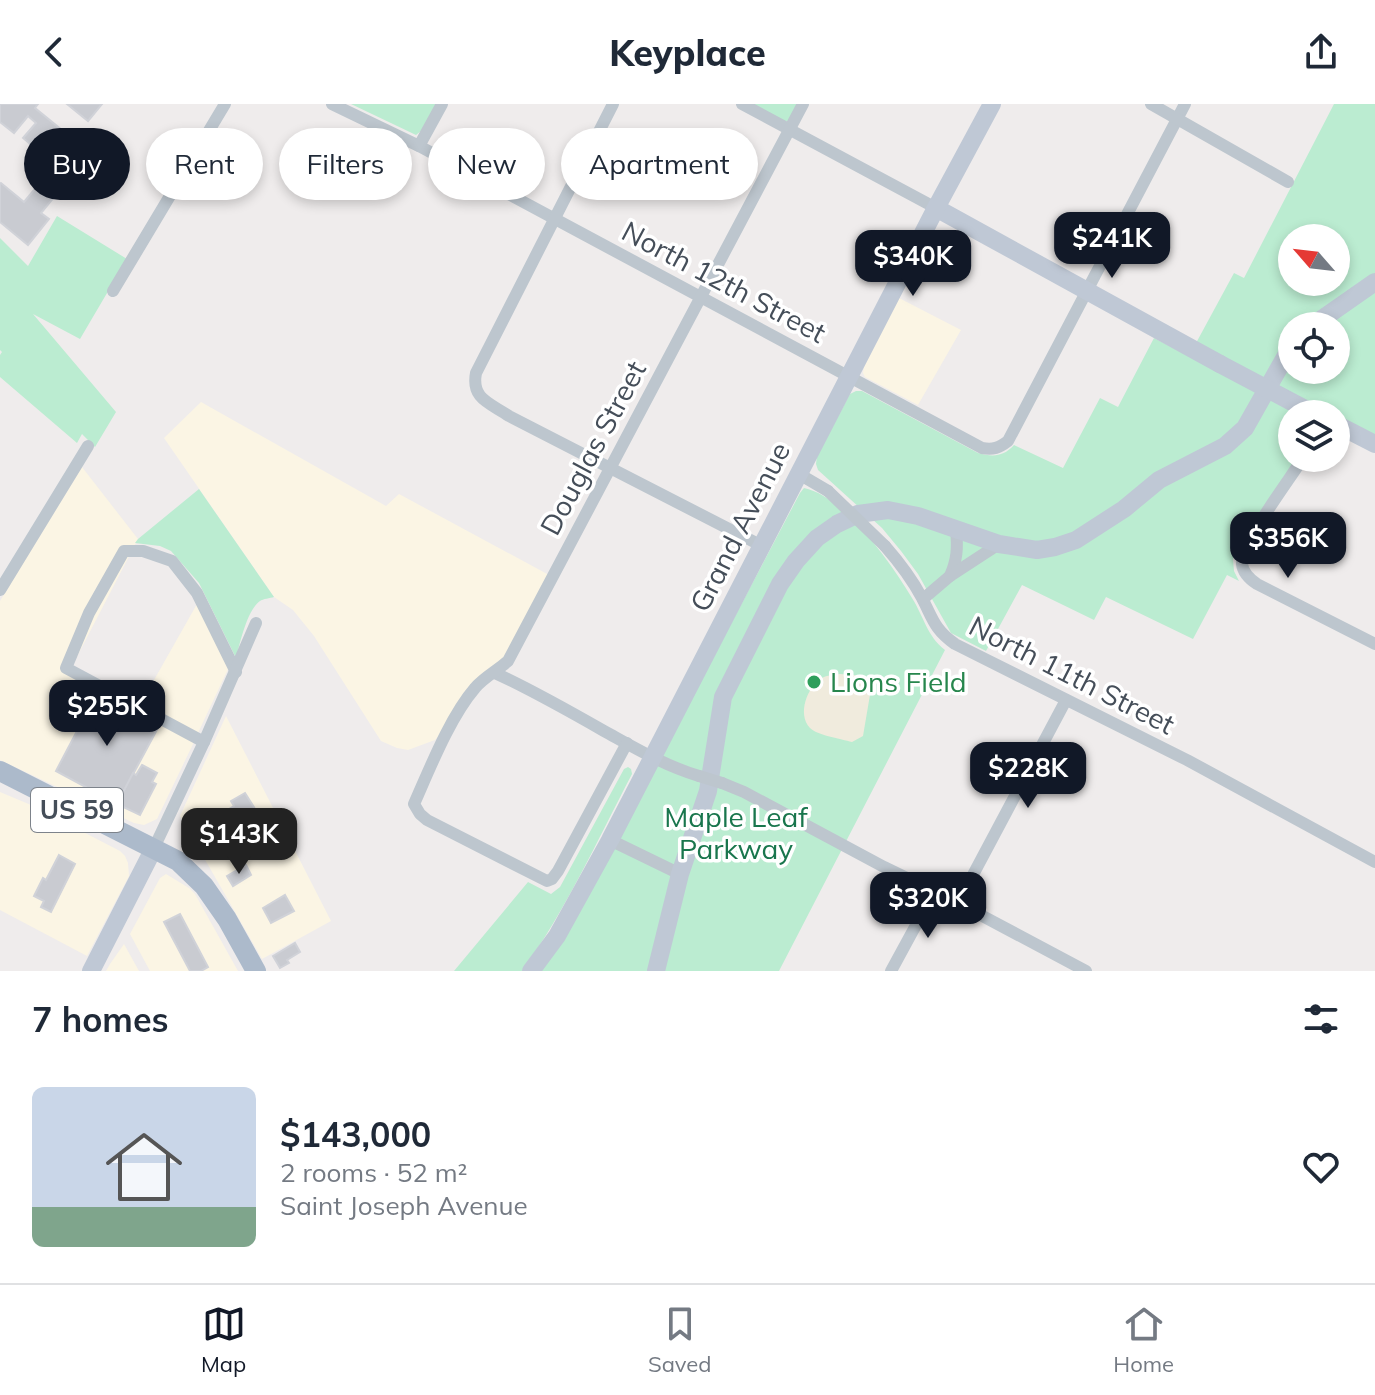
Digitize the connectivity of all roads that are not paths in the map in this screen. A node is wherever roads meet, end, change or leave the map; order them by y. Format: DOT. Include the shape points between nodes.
graph roads {
  1 [pos="225,104"];
  2 [pos="332,104"];
  3 [pos="442,104"];
  4 [pos="613,104"];
  5 [pos="742,104"];
  6 [pos="803,104"];
  7 [pos="992,104"];
  8 [pos="1151,104"];
  9 [pos="1185,104"];
  10 [pos="1177,118"];
  11 [pos="789,130"];
  12 [pos="419,146"];
  13 [pos="1288,182"];
  14 [pos="936,208"];
  15 [pos="554,218"];
  16 [pos="1375,282"];
  17 [pos="113,291"];
  18 [pos="1086,291"];
  19 [pos="700,296"];
  20 [pos="1332,312"];
  21 [pos="1278,370"];
  22 [pos="849,377"];
  23 [pos="1289,400"];
  24 [pos="1350,431"];
  25 [pos="1375,444"];
  26 [pos="88,446"];
  27 [pos="611,468"];
  28 [pos="1294,472"];
  29 [pos="799,474"];
  30 [pos="956,530"];
  31 [pos="999,544"];
  32 [pos="762,546"];
  33 [pos="950,576"];
  34 [pos="0,590"];
  35 [pos="923,599"];
  36 [pos="256,623"];
  37 [pos="1375,644"];
  38 [pos="236,672"];
  39 [pos="495,673"];
  40 [pos="1066,700"];
  41 [pos="204,742"];
  42 [pos="627,743"];
  43 [pos="652,757"];
  44 [pos="0,771"];
  45 [pos="610,840"];
  46 [pos="154,848"];
  47 [pos="1375,862"];
  48 [pos="680,874"];
  49 [pos="934,892"];
  50 [pos="958,903"];
  51 [pos="1081,970"];
  52 [pos="91,971"];
  53 [pos="256,971"];
  54 [pos="531,971"];
  55 [pos="656,971"];
  56 [pos="891,971"];
  1 -- 17 [label="street"];
  2 -- 12 [label="street, North 12th Street"];
  3 -- 12 [label="street"];
  4 -- 15 [label="street"];
  5 -- 11 [label="street"];
  6 -- 11 [label="street, Douglas Street"];
  7 -- 14 [label="street, Grand Avenue"];
  8 -- 10 [label="street"];
  9 -- 10 [label="street"];
  10 -- 13 [label="street"];
  10 -- 18 [label="street"];
  11 -- 14 [label="street"];
  11 -- 19 [label="street, Douglas Street"];
  12 -- 15 [label="street, North 12th Street"];
  14 -- 18 [label="street"];
  14 -- 22 [label="street, Grand Avenue"];
  15 -- 19 [label="street, North 12th Street"];
  15 -- 27 [label="street" via="474,384 476,392 509,416"];
  16 -- 20 [label="street"];
  18 -- 22 [label="street, North 12th Street" via="1008,441 1000,447 982,448"];
  18 -- 23 [label="street, bridge"];
  19 -- 22 [label="street, North 12th Street"];
  19 -- 27 [label="street, Douglas Street"];
  21 -- 31 [label="street" via="1245,428 1225,446 1159,480 1100,527 1055,547"];
  22 -- 29 [label="street, Grand Avenue"];
  24 -- 25 [label="street"];
  26 -- 34 [label="street"];
  27 -- 32 [label="street"];
  27 -- 39 [label="street, Douglas Street" via="508,661"];
  28 -- 37 [label="street" via="1246,547 1242,565 1257,584"];
  29 -- 32 [label="street, Grand Avenue"];
  29 -- 35 [label="street, North 11th Street, bridge" via="828,491 885,546"];
  30 -- 31 [label="street"];
  30 -- 33 [label="street" via="957,559"];
  30 -- 48 [label="street" via="905,512 858,514 817,538 796,561 729,684 720,709 708,791"];
  31 -- 33 [label="street"];
  32 -- 43 [label="street, Grand Avenue"];
  33 -- 35 [label="street"];
  35 -- 40 [label="street, North 11th Street" via="941,634 955,644"];
  36 -- 38 [label="street"];
  38 -- 41 [label="street"];
  38 -- 41 [label="street" via="197,593 172,561 124,551 66,668"];
  39 -- 42 [label="street"];
  39 -- 42 [label="street, Douglas Street" via="464,703 433,760 414,804 427,820 547,881 558,871"];
  40 -- 47 [label="street, North 11th Street"];
  40 -- 50 [label="street"];
  41 -- 46 [label="street"];
  42 -- 43 [label="street"];
  43 -- 45 [label="street, Grand Avenue"];
  43 -- 49 [label="street, bridge" via="744,792"];
  44 -- 46 [label="main road, US 59"];
  45 -- 48 [label="street"];
  45 -- 54 [label="street, Grand Avenue" via="557,936"];
  46 -- 52 [label="street"];
  46 -- 53 [label="main road, US 59" via="178,861 204,886"];
  48 -- 55 [label="street"];
  49 -- 50 [label="street"];
  49 -- 56 [label="street"];
  50 -- 51 [label="street"];
}
